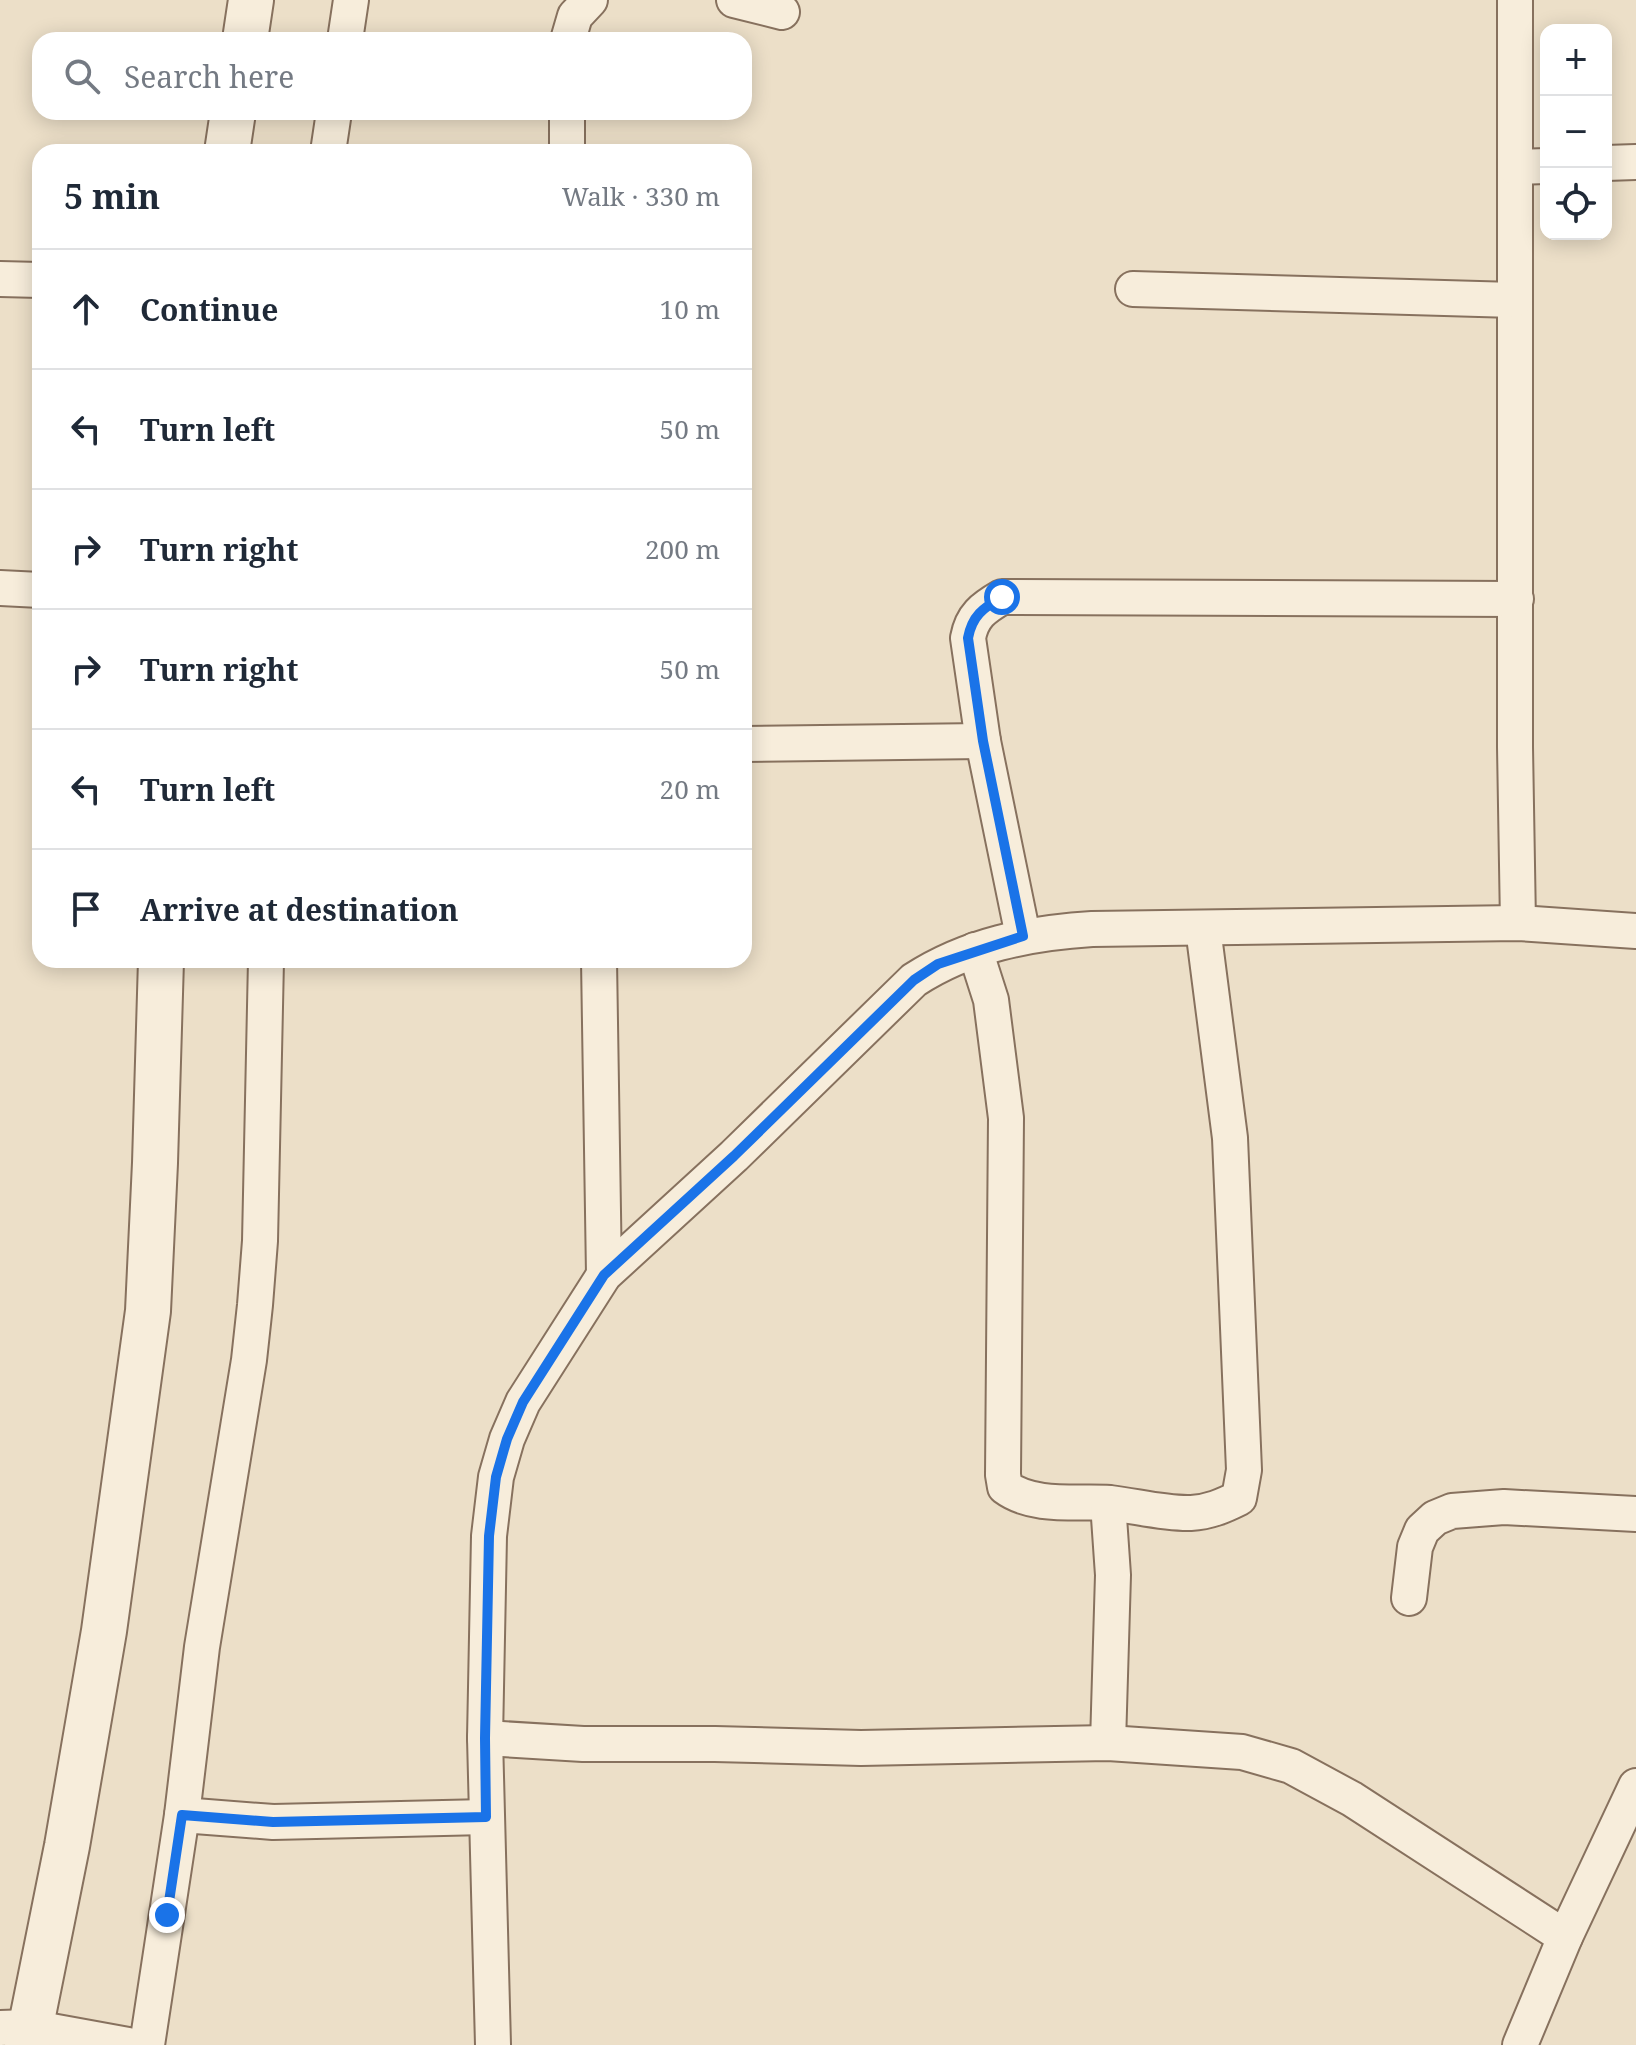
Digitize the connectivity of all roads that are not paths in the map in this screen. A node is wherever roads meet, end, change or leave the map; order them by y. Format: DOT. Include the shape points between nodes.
graph roads {
  1 [pos="251,0"];
  2 [pos="351,0"];
  3 [pos="590,0"];
  4 [pos="734,0"];
  5 [pos="1515,0"];
  6 [pos="782,12"];
  7 [pos="246,32"];
  8 [pos="346,32"];
  9 [pos="570,32"];
  10 [pos="232,120"];
  11 [pos="333,120"];
  12 [pos="567,120"];
  13 [pos="228,144"];
  14 [pos="329,144"];
  15 [pos="567,144"];
  16 [pos="1636,162"];
  17 [pos="1612,163"];
  18 [pos="1530,167"];
  19 [pos="0,279"];
  20 [pos="32,280"];
  21 [pos="1133,289"];
  22 [pos="1514,300"];
  23 [pos="0,588"];
  24 [pos="32,590"];
  25 [pos="1516,599"];
  26 [pos="983,741"];
  27 [pos="752,744"];
  28 [pos="1518,923"];
  29 [pos="1203,928"];
  30 [pos="1636,931"];
  31 [pos="1023,936"];
  32 [pos="975,950"];
  33 [pos="161,968"];
  34 [pos="266,968"];
  35 [pos="599,968"];
  36 [pos="604,1275"];
  37 [pos="1108,1503"];
  38 [pos="1636,1514"];
  39 [pos="1409,1598"];
  40 [pos="485,1738"];
  41 [pos="1108,1743"];
  42 [pos="1636,1786"];
  43 [pos="182,1815"];
  44 [pos="486,1817"];
  45 [pos="1565,1937"];
  46 [pos="30,2033"];
  47 [pos="131,2044"];
  48 [pos="493,2045"];
  49 [pos="1520,2045"];
  1 -- 7 [label="street"];
  2 -- 8 [label="street"];
  3 -- 9 [label="street" via="575,16"];
  4 -- 6 [label="street"];
  5 -- 18 [label="street"];
  10 -- 13 [label="street"];
  11 -- 14 [label="street"];
  12 -- 15 [label="street"];
  16 -- 17 [label="street"];
  18 -- 22 [label="street"];
  19 -- 20 [label="street"];
  21 -- 22 [label="street"];
  22 -- 25 [label="street"];
  23 -- 24 [label="street"];
  25 -- 26 [label="street" via="1002,597 971,621 968,638"];
  25 -- 28 [label="street"];
  26 -- 27 [label="street"];
  26 -- 31 [label="street"];
  28 -- 29 [label="street"];
  28 -- 30 [label="street"];
  29 -- 31 [label="street"];
  29 -- 37 [label="street" via="1230,1138 1244,1470 1239,1498 1219,1509 1191,1513"];
  31 -- 32 [label="street"];
  32 -- 36 [label="street" via="914,980"];
  32 -- 37 [label="street" via="991,1000 1006,1118 1005,1487 1026,1497"];
  33 -- 46 [label="street" via="148,1311 104,1631"];
  34 -- 43 [label="street" via="255,1305 202,1647"];
  35 -- 36 [label="street"];
  36 -- 40 [label="street" via="523,1402 496,1477 489,1536"];
  37 -- 41 [label="street" via="1113,1575"];
  38 -- 39 [label="street" via="1504,1507 1452,1511 1422,1530"];
  40 -- 41 [label="street" via="861,1748"];
  40 -- 44 [label="street"];
  41 -- 45 [label="street" via="1242,1752 1291,1766 1352,1799"];
  42 -- 45 [label="street"];
  43 -- 44 [label="street" via="273,1822"];
  43 -- 47 [label="street"];
  44 -- 48 [label="street"];
  45 -- 49 [label="street"];
  46 -- 47 [label="street"];
}
